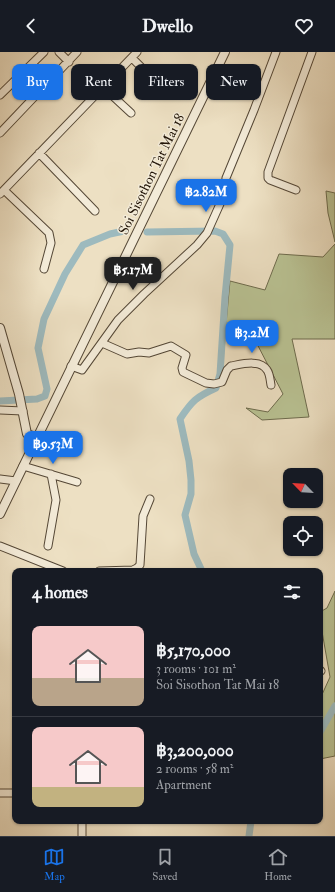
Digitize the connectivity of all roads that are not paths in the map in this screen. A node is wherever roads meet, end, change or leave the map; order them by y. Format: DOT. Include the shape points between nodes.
graph roads {
  1 [pos="44,52"];
  2 [pos="59,52"];
  3 [pos="78,52"];
  4 [pos="137,52"];
  5 [pos="225,52"];
  6 [pos="276,52"];
  7 [pos="312,52"];
  8 [pos="132,58"];
  9 [pos="69,62"];
  10 [pos="126,64"];
  11 [pos="138,64"];
  12 [pos="0,95"];
  13 [pos="90,100"];
  14 [pos="117,100"];
  15 [pos="131,113"];
  16 [pos="0,133"];
  17 [pos="39,153"];
  18 [pos="296,190"];
  19 [pos="2,192"];
  20 [pos="95,211"];
  21 [pos="44,269"];
  22 [pos="0,328"];
  23 [pos="102,343"];
  24 [pos="71,366"];
  25 [pos="271,385"];
  26 [pos="22,409"];
  27 [pos="0,410"];
  28 [pos="37,438"];
  29 [pos="23,466"];
  30 [pos="51,474"];
  31 [pos="0,479"];
  32 [pos="16,481"];
  33 [pos="77,482"];
  34 [pos="150,499"];
  35 [pos="0,514"];
  36 [pos="0,546"];
  37 [pos="48,546"];
  38 [pos="55,568"];
  39 [pos="137,568"];
  40 [pos="0,793"];
  41 [pos="12,794"];
  42 [pos="82,824"];
  43 [pos="82,836"];
  1 -- 12 [label="street"];
  2 -- 9 [label="street"];
  3 -- 9 [label="street"];
  4 -- 8 [label="street"];
  5 -- 24 [label="street, Soi Sisothon Tat Mai 18"];
  6 -- 23 [label="street" via="226,178 224,195 209,230 197,245 130,308"];
  7 -- 18 [label="street" via="268,172 270,180"];
  8 -- 10 [label="street"];
  8 -- 11 [label="street"];
  9 -- 16 [label="street"];
  13 -- 17 [label="street"];
  14 -- 15 [label="street"];
  17 -- 19 [label="street"];
  17 -- 20 [label="street"];
  19 -- 21 [label="street" via="49,234 51,243"];
  22 -- 26 [label="street"];
  23 -- 24 [label="street" via="82,370"];
  23 -- 25 [label="street" via="127,354 149,353 171,346 186,356 182,368 184,372 206,383 223,381 231,366 252,363 267,370"];
  24 -- 28 [label="street, Soi Sisothon Tat Mai 18"];
  26 -- 27 [label="street"];
  26 -- 28 [label="street" via="27,434"];
  28 -- 29 [label="street, Soi Sisothon Tat Mai 18"];
  29 -- 30 [label="street"];
  29 -- 32 [label="street, Soi Sisothon Tat Mai 18"];
  30 -- 33 [label="street"];
  30 -- 37 [label="street" via="56,500"];
  31 -- 32 [label="street"];
  32 -- 35 [label="street, Soi Sisothon Tat Mai 18"];
  34 -- 39 [label="street" via="142,516 140,565"];
  36 -- 38 [label="street"];
  40 -- 41 [label="street"];
  42 -- 43 [label="street"];
}
